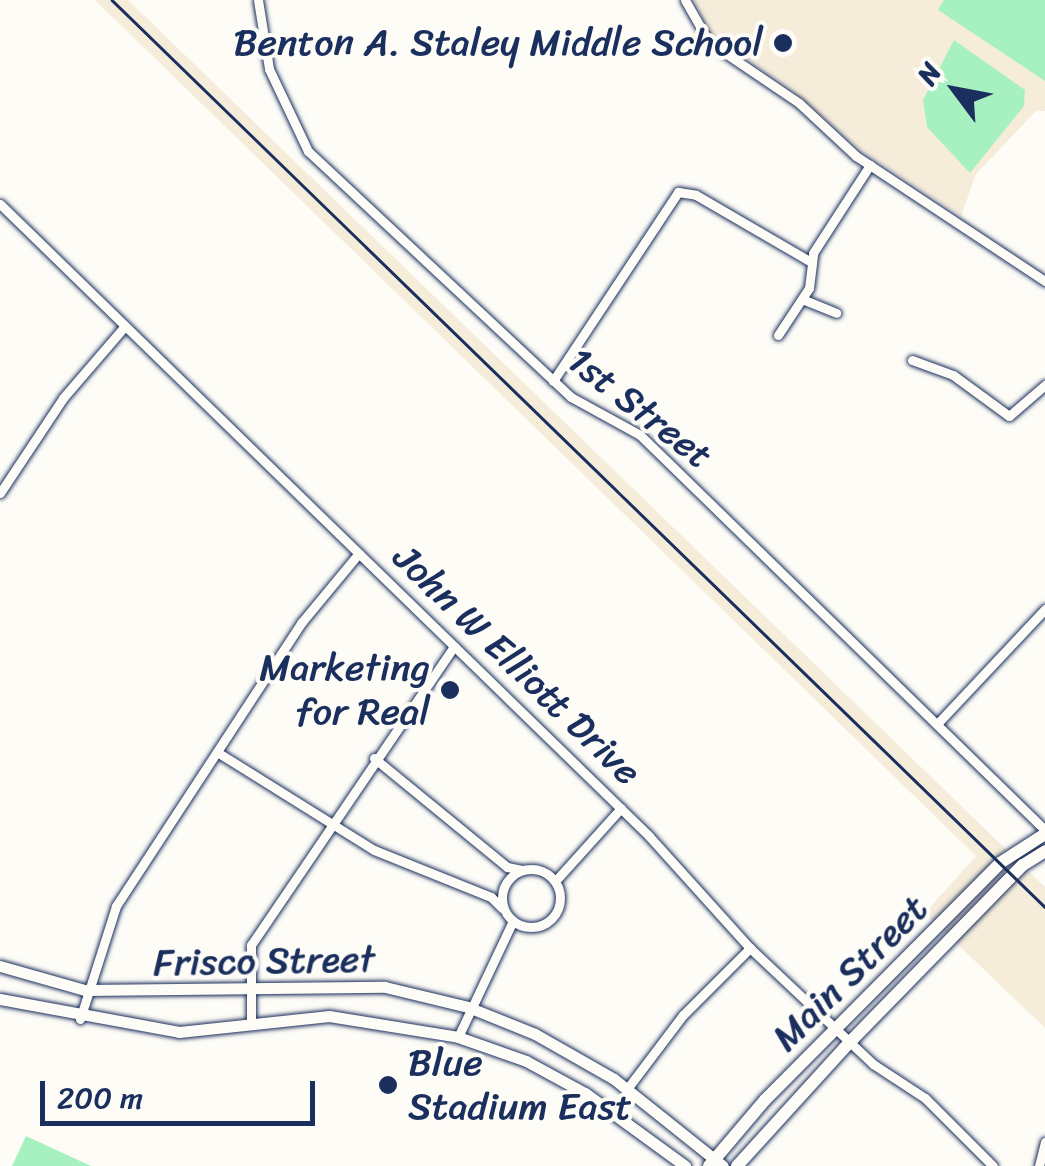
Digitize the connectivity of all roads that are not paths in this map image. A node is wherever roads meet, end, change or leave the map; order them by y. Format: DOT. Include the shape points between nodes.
graph roads {
  1 [pos="258,0"];
  2 [pos="685,0"];
  3 [pos="870,165"];
  4 [pos="0,204"];
  5 [pos="810,262"];
  6 [pos="1045,282"];
  7 [pos="802,299"];
  8 [pos="836,313"];
  9 [pos="125,326"];
  10 [pos="778,335"];
  11 [pos="912,360"];
  12 [pos="554,381"];
  13 [pos="1045,385"];
  14 [pos="1036,393"];
  15 [pos="1045,401"];
  16 [pos="0,492"];
  17 [pos="358,553"];
  18 [pos="1045,610"];
  19 [pos="454,646"];
  20 [pos="937,724"];
  21 [pos="217,752"];
  22 [pos="374,758"];
  23 [pos="620,808"];
  24 [pos="330,823"];
  25 [pos="1045,832"];
  26 [pos="1045,850"];
  27 [pos="566,862"];
  28 [pos="507,867"];
  29 [pos="547,869"];
  30 [pos="522,870"];
  31 [pos="558,878"];
  32 [pos="508,889"];
  33 [pos="490,897"];
  34 [pos="502,908"];
  35 [pos="516,928"];
  36 [pos="750,948"];
  37 [pos="0,966"];
  38 [pos="85,990"];
  39 [pos="248,990"];
  40 [pos="0,999"];
  41 [pos="468,1006"];
  42 [pos="80,1019"];
  43 [pos="252,1025"];
  44 [pos="836,1030"];
  45 [pos="458,1037"];
  46 [pos="848,1042"];
  47 [pos="627,1089"];
  48 [pos="1045,1142"];
  49 [pos="715,1164"];
  50 [pos="685,1166"];
  51 [pos="737,1166"];
  52 [pos="993,1166"];
  53 [pos="1040,1166"];
  1 -- 12 [label="street, 1st Street" via="269,70 308,151"];
  2 -- 3 [label="street" via="709,42 799,103"];
  3 -- 5 [label="street"];
  3 -- 6 [label="street"];
  4 -- 9 [label="street, John W Elliott Drive"];
  5 -- 7 [label="street"];
  5 -- 12 [label="street" via="696,195 678,192"];
  7 -- 8 [label="street"];
  7 -- 10 [label="street"];
  9 -- 16 [label="street" via="63,398"];
  9 -- 17 [label="street, John W Elliott Drive"];
  11 -- 14 [label="street" via="953,375 1009,416"];
  12 -- 20 [label="street, 1st Street" via="640,435"];
  13 -- 14 [label="street"];
  14 -- 15 [label="street"];
  17 -- 19 [label="street, John W Elliott Drive"];
  17 -- 21 [label="street" via="302,622"];
  18 -- 20 [label="street"];
  19 -- 22 [label="street"];
  19 -- 23 [label="street, John W Elliott Drive"];
  20 -- 25 [label="street, 1st Street"];
  21 -- 24 [label="street"];
  21 -- 38 [label="street" via="116,906"];
  22 -- 24 [label="street"];
  22 -- 28 [label="street"];
  23 -- 27 [label="street"];
  23 -- 36 [label="street, John W Elliott Drive"];
  24 -- 33 [label="street" via="374,850"];
  24 -- 39 [label="street" via="251,945"];
  25 -- 44 [label="main road, Main Street" via="1000,863"];
  26 -- 46 [label="main road, Main Street"];
  27 -- 29 [label="street"];
  27 -- 31 [label="street"];
  28 -- 30 [label="street"];
  28 -- 32 [label="street"];
  29 -- 30 [label="street"];
  29 -- 31 [label="street"];
  30 -- 32 [label="street"];
  31 -- 35 [label="street" via="554,912"];
  32 -- 33 [label="street"];
  32 -- 34 [label="street"];
  33 -- 34 [label="street"];
  34 -- 35 [label="street"];
  35 -- 41 [label="street"];
  36 -- 44 [label="street, John W Elliott Drive"];
  36 -- 47 [label="street" via="683,1015"];
  37 -- 38 [label="street, Frisco Street"];
  38 -- 39 [label="street, Frisco Street"];
  38 -- 42 [label="street"];
  39 -- 41 [label="street, Frisco Street" via="385,988"];
  39 -- 43 [label="street"];
  40 -- 42 [label="street, Frisco Street"];
  41 -- 45 [label="street"];
  41 -- 47 [label="street, Frisco Street" via="535,1034"];
  42 -- 43 [label="street, Frisco Street" via="180,1032"];
  43 -- 45 [label="street, Frisco Street" via="329,1016"];
  44 -- 46 [label="street, John W Elliott Drive"];
  44 -- 49 [label="main road, Main Street"];
  45 -- 50 [label="street, Frisco Street" via="526,1061 585,1093"];
  46 -- 51 [label="main road, Main Street"];
  46 -- 52 [label="street, John W Elliott Drive" via="926,1098"];
  47 -- 49 [label="street, Frisco Street"];
  48 -- 53 [label="street"];
}
